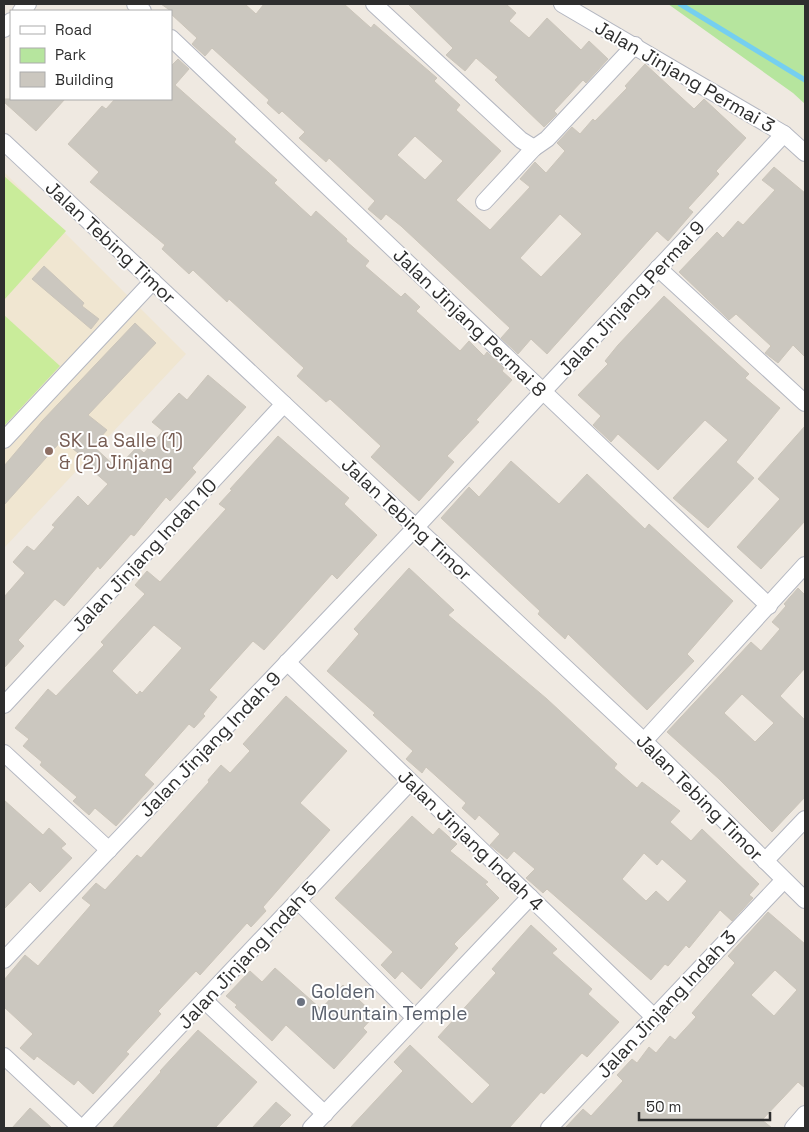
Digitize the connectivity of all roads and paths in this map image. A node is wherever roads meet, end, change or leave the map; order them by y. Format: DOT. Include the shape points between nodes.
graph roads {
  1 [pos="374,4"];
  2 [pos="562,4"];
  3 [pos="172,39"];
  4 [pos="635,45"];
  5 [pos="784,134"];
  6 [pos="4,142"];
  7 [pos="534,148"];
  8 [pos="805,153"];
  9 [pos="484,202"];
  10 [pos="658,268"];
  11 [pos="153,281"];
  12 [pos="543,391"];
  13 [pos="805,403"];
  14 [pos="284,404"];
  15 [pos="4,440"];
  16 [pos="416,527"];
  17 [pos="805,565"];
  18 [pos="769,606"];
  19 [pos="287,662"];
  20 [pos="4,706"];
  21 [pos="644,741"];
  22 [pos="4,753"];
  23 [pos="410,782"];
  24 [pos="805,819"];
  25 [pos="109,850"];
  26 [pos="765,862"];
  27 [pos="784,880"];
  28 [pos="530,897"];
  29 [pos="805,900"];
  30 [pos="298,901"];
  31 [pos="4,960"];
  32 [pos="204,1000"];
  33 [pos="654,1017"];
  34 [pos="416,1018"];
  35 [pos="4,1056"];
  36 [pos="325,1114"];
  37 [pos="805,1114"];
  38 [pos="82,1128"];
  39 [pos="311,1128"];
  40 [pos="549,1128"];
  41 [pos="793,1128"];
  1 -- 7 [label="street" via="521,140"];
  2 -- 4 [label="street, Jalan Jinjang Permai 3"];
  3 -- 12 [label="street, Jalan Jinjang Permai 8"];
  4 -- 5 [label="street, Jalan Jinjang Permai 3"];
  4 -- 7 [label="street" via="547,139"];
  5 -- 8 [label="street, Jalan Jinjang Permai 3"];
  5 -- 10 [label="street, Jalan Jinjang Permai 9"];
  6 -- 11 [label="street, Jalan Tebing Timor"];
  7 -- 9 [label="street"];
  10 -- 12 [label="street, Jalan Jinjang Permai 9"];
  10 -- 13 [label="street"];
  11 -- 14 [label="street, Jalan Tebing Timor"];
  11 -- 15 [label="street"];
  12 -- 16 [label="street, Jalan Jinjang Permai 9"];
  12 -- 18 [label="street, Jalan Jinjang Permai 8"];
  14 -- 16 [label="street, Jalan Tebing Timor"];
  14 -- 20 [label="street, Jalan Jinjang Indah 10"];
  16 -- 19 [label="street, Jalan Jinjang Indah 9"];
  16 -- 21 [label="street, Jalan Tebing Timor"];
  17 -- 18 [label="street"];
  18 -- 21 [label="street"];
  19 -- 23 [label="street, Jalan Jinjang Indah 4"];
  19 -- 25 [label="street, Jalan Jinjang Indah 9"];
  21 -- 26 [label="street, Jalan Tebing Timor"];
  22 -- 25 [label="street"];
  23 -- 28 [label="street, Jalan Jinjang Indah 4"];
  23 -- 30 [label="street, Jalan Jinjang Indah 5"];
  24 -- 26 [label="street"];
  25 -- 31 [label="street, Jalan Jinjang Indah 9"];
  26 -- 27 [label="street, Jalan Tebing Timor"];
  27 -- 29 [label="street, Jalan Tebing Timor"];
  27 -- 33 [label="street, Jalan Jinjang Indah 3"];
  28 -- 33 [label="street, Jalan Jinjang Indah 4"];
  28 -- 34 [label="street"];
  30 -- 32 [label="street, Jalan Jinjang Indah 5"];
  30 -- 34 [label="street"];
  32 -- 36 [label="street"];
  32 -- 38 [label="street, Jalan Jinjang Indah 5"];
  33 -- 40 [label="street, Jalan Jinjang Indah 3"];
  34 -- 36 [label="street"];
  35 -- 38 [label="street"];
  36 -- 39 [label="street"];
  37 -- 41 [label="street"];
}
